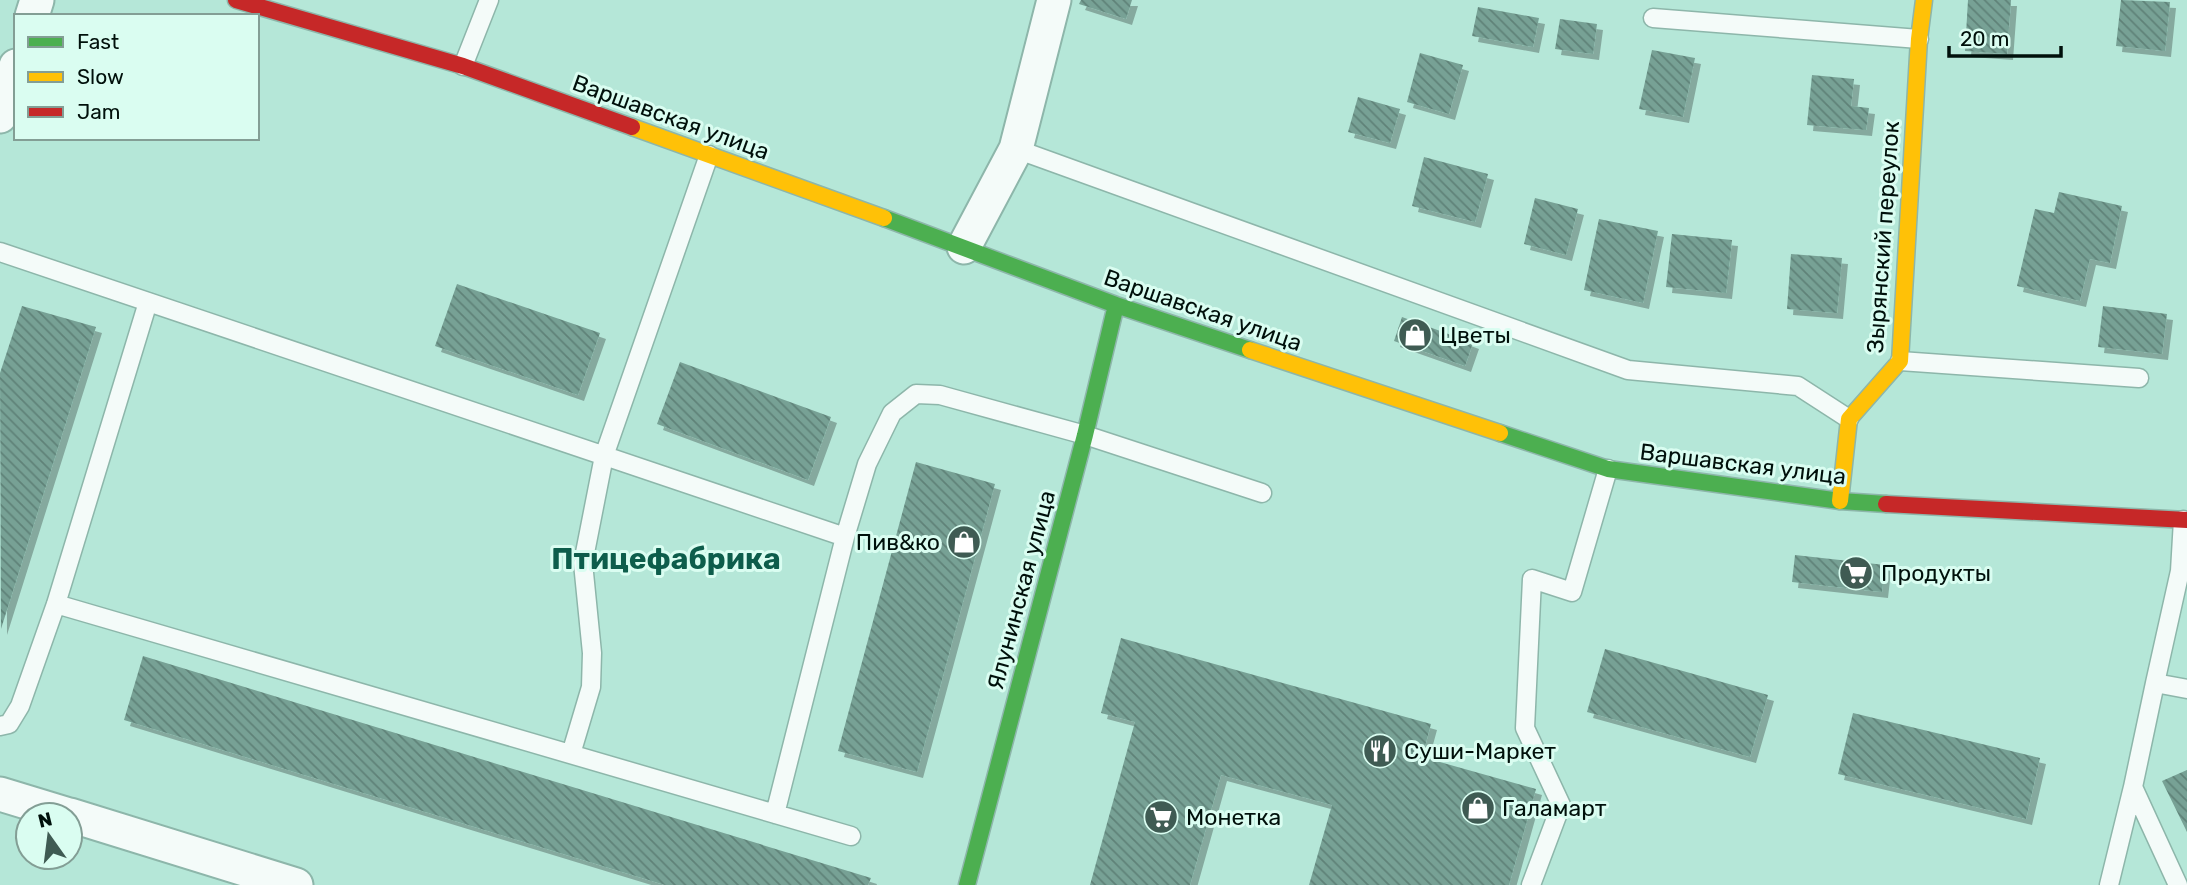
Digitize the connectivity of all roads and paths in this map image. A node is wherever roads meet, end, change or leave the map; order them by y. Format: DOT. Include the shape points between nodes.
graph roads {
  1 [pos="236,0"];
  2 [pos="489,0"];
  3 [pos="1054,0"];
  4 [pos="1924,0"];
  5 [pos="255,3"];
  6 [pos="1653,18"];
  7 [pos="1919,39"];
  8 [pos="463,66"];
  9 [pos="14,72"];
  10 [pos="0,116"];
  11 [pos="1016,149"];
  12 [pos="709,155"];
  13 [pos="964,247"];
  14 [pos="0,253"];
  15 [pos="148,302"];
  16 [pos="1116,305"];
  17 [pos="1900,361"];
  18 [pos="2139,377"];
  19 [pos="1849,419"];
  20 [pos="1085,435"];
  21 [pos="604,456"];
  22 [pos="1608,469"];
  23 [pos="1262,493"];
  24 [pos="1840,501"];
  25 [pos="2185,520"];
  26 [pos="845,537"];
  27 [pos="56,604"];
  28 [pos="2155,683"];
  29 [pos="2187,689"];
  30 [pos="0,726"];
  31 [pos="571,754"];
  32 [pos="2133,787"];
  33 [pos="0,794"];
  34 [pos="23,801"];
  35 [pos="775,814"];
  36 [pos="84,819"];
  37 [pos="851,835"];
  38 [pos="296,885"];
  39 [pos="967,885"];
  40 [pos="1531,885"];
  41 [pos="2109,885"];
  42 [pos="2178,885"];
  1 -- 5 [label="main road, Варшавская улица"];
  2 -- 8 [label="lane"];
  3 -- 11 [label="street"];
  4 -- 7 [label="main road, Зырянский переулок"];
  5 -- 8 [label="main road, Варшавская улица"];
  6 -- 7 [label="lane"];
  7 -- 17 [label="main road, Зырянский переулок"];
  8 -- 12 [label="main road, Варшавская улица"];
  9 -- 10 [label="street"];
  11 -- 13 [label="street"];
  11 -- 19 [label="lane" via="1628,370 1798,386"];
  12 -- 13 [label="main road, Варшавская улица"];
  12 -- 21 [label="lane"];
  13 -- 16 [label="main road, Варшавская улица"];
  14 -- 15 [label="lane"];
  15 -- 21 [label="lane"];
  15 -- 27 [label="lane"];
  16 -- 20 [label="main road, Ялунинская улица"];
  16 -- 22 [label="main road, Варшавская улица"];
  17 -- 18 [label="lane"];
  17 -- 19 [label="main road, Зырянский переулок"];
  19 -- 24 [label="main road"];
  20 -- 23 [label="lane"];
  20 -- 26 [label="lane" via="940,395 916,394 892,412 867,464"];
  20 -- 39 [label="main road, Ялунинская улица"];
  21 -- 26 [label="lane"];
  21 -- 31 [label="lane" via="583,563 591,687"];
  22 -- 24 [label="main road, Варшавская улица"];
  22 -- 40 [label="lane" via="1573,592 1532,579 1525,728 1561,805"];
  24 -- 25 [label="main road, Варшавская улица"];
  25 -- 28 [label="lane" via="2180,571"];
  26 -- 35 [label="lane"];
  27 -- 30 [label="lane" via="20,706 9,724"];
  27 -- 31 [label="lane"];
  28 -- 29 [label="lane"];
  28 -- 32 [label="lane"];
  31 -- 35 [label="lane"];
  32 -- 41 [label="lane"];
  32 -- 42 [label="lane"];
  33 -- 34 [label="street"];
  35 -- 37 [label="lane"];
  36 -- 38 [label="street"];
}
